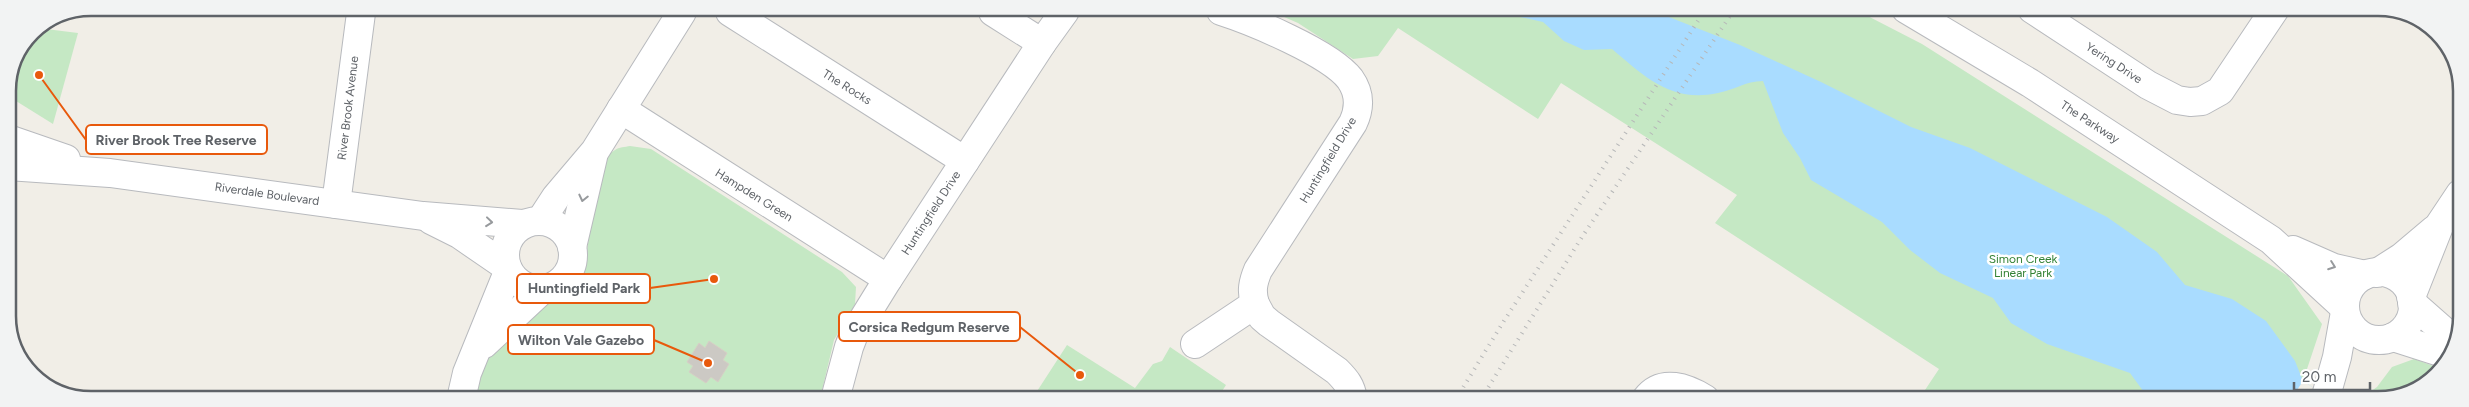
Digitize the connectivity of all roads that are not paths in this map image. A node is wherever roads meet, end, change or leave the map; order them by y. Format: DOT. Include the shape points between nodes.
graph roads {
  1 [pos="361,16"];
  2 [pos="679,16"];
  3 [pos="736,16"];
  4 [pos="998,16"];
  5 [pos="1061,16"];
  6 [pos="1237,16"];
  7 [pos="1918,16"];
  8 [pos="2043,16"];
  9 [pos="2271,16"];
  10 [pos="1042,43"];
  11 [pos="621,109"];
  12 [pos="16,142"];
  13 [pos="595,151"];
  14 [pos="965,161"];
  15 [pos="16,167"];
  16 [pos="110,174"];
  17 [pos="336,204"];
  18 [pos="2453,204"];
  19 [pos="423,216"];
  20 [pos="531,222"];
  21 [pos="2440,224"];
  22 [pos="2271,240"];
  23 [pos="572,247"];
  24 [pos="507,270"];
  25 [pos="2371,274"];
  26 [pos="888,279"];
  27 [pos="542,289"];
  28 [pos="2412,300"];
  29 [pos="1255,304"];
  30 [pos="2345,310"];
  31 [pos="2450,336"];
  32 [pos="2384,338"];
  33 [pos="1195,344"];
  34 [pos="477,350"];
  35 [pos="2443,353"];
  36 [pos="463,391"];
  37 [pos="841,391"];
  38 [pos="1352,391"];
  39 [pos="1656,391"];
  40 [pos="1689,391"];
  41 [pos="2327,391"];
  42 [pos="2330,391"];
  1 -- 17 [label="street, River Brook Avenue"];
  2 -- 11 [label="street"];
  3 -- 14 [label="street, The Rocks"];
  4 -- 10 [label="street"];
  5 -- 10 [label="street, Huntingfield Drive"];
  6 -- 29 [label="street, Huntingfield Drive" via="1286,38 1327,62 1350,80 1358,97 1353,123 1258,270 1252,294"];
  7 -- 22 [label="street, The Parkway" via="2030,83"];
  8 -- 9 [label="street, Yering Drive" via="2154,88 2177,100 2202,101 2220,91"];
  10 -- 14 [label="street, Huntingfield Drive"];
  11 -- 13 [label="street"];
  11 -- 26 [label="street, Hampden Green"];
  12 -- 16 [label="street, Riverdale Boulevard"];
  13 -- 20 [label="street"];
  13 -- 23 [label="street, one-way"];
  14 -- 26 [label="street, Huntingfield Drive"];
  15 -- 16 [label="street, Riverdale Boulevard"];
  16 -- 17 [label="street, Riverdale Boulevard"];
  17 -- 19 [label="street, Riverdale Boulevard"];
  18 -- 21 [label="street"];
  19 -- 20 [label="street, Riverdale Boulevard, one-way"];
  19 -- 24 [label="street, Riverdale Boulevard" via="459,234"];
  20 -- 23 [label="street" via="552,223 561,228"];
  20 -- 24 [label="street" via="514,230 505,248"];
  21 -- 25 [label="street" via="2402,257"];
  21 -- 28 [label="street"];
  22 -- 25 [label="street, The Parkway, one-way" via="2334,268"];
  22 -- 30 [label="street, The Parkway"];
  23 -- 27 [label="street" via="570,270 554,286"];
  24 -- 27 [label="street" via="525,286"];
  24 -- 34 [label="street"];
  25 -- 28 [label="street" via="2388,274 2399,279"];
  25 -- 30 [label="street" via="2350,289"];
  26 -- 37 [label="street, Huntingfield Drive" via="849,347"];
  27 -- 34 [label="street"];
  28 -- 31 [label="street"];
  28 -- 32 [label="street" via="2408,323"];
  29 -- 33 [label="street"];
  29 -- 38 [label="street" via="1268,323 1321,357 1347,380"];
  30 -- 32 [label="street" via="2355,331"];
  30 -- 41 [label="street" via="2337,358"];
  32 -- 35 [label="street"];
  32 -- 42 [label="street" via="2350,365"];
  34 -- 36 [label="street"];
  39 -- 40 [label="street" via="1670,386"];
}
